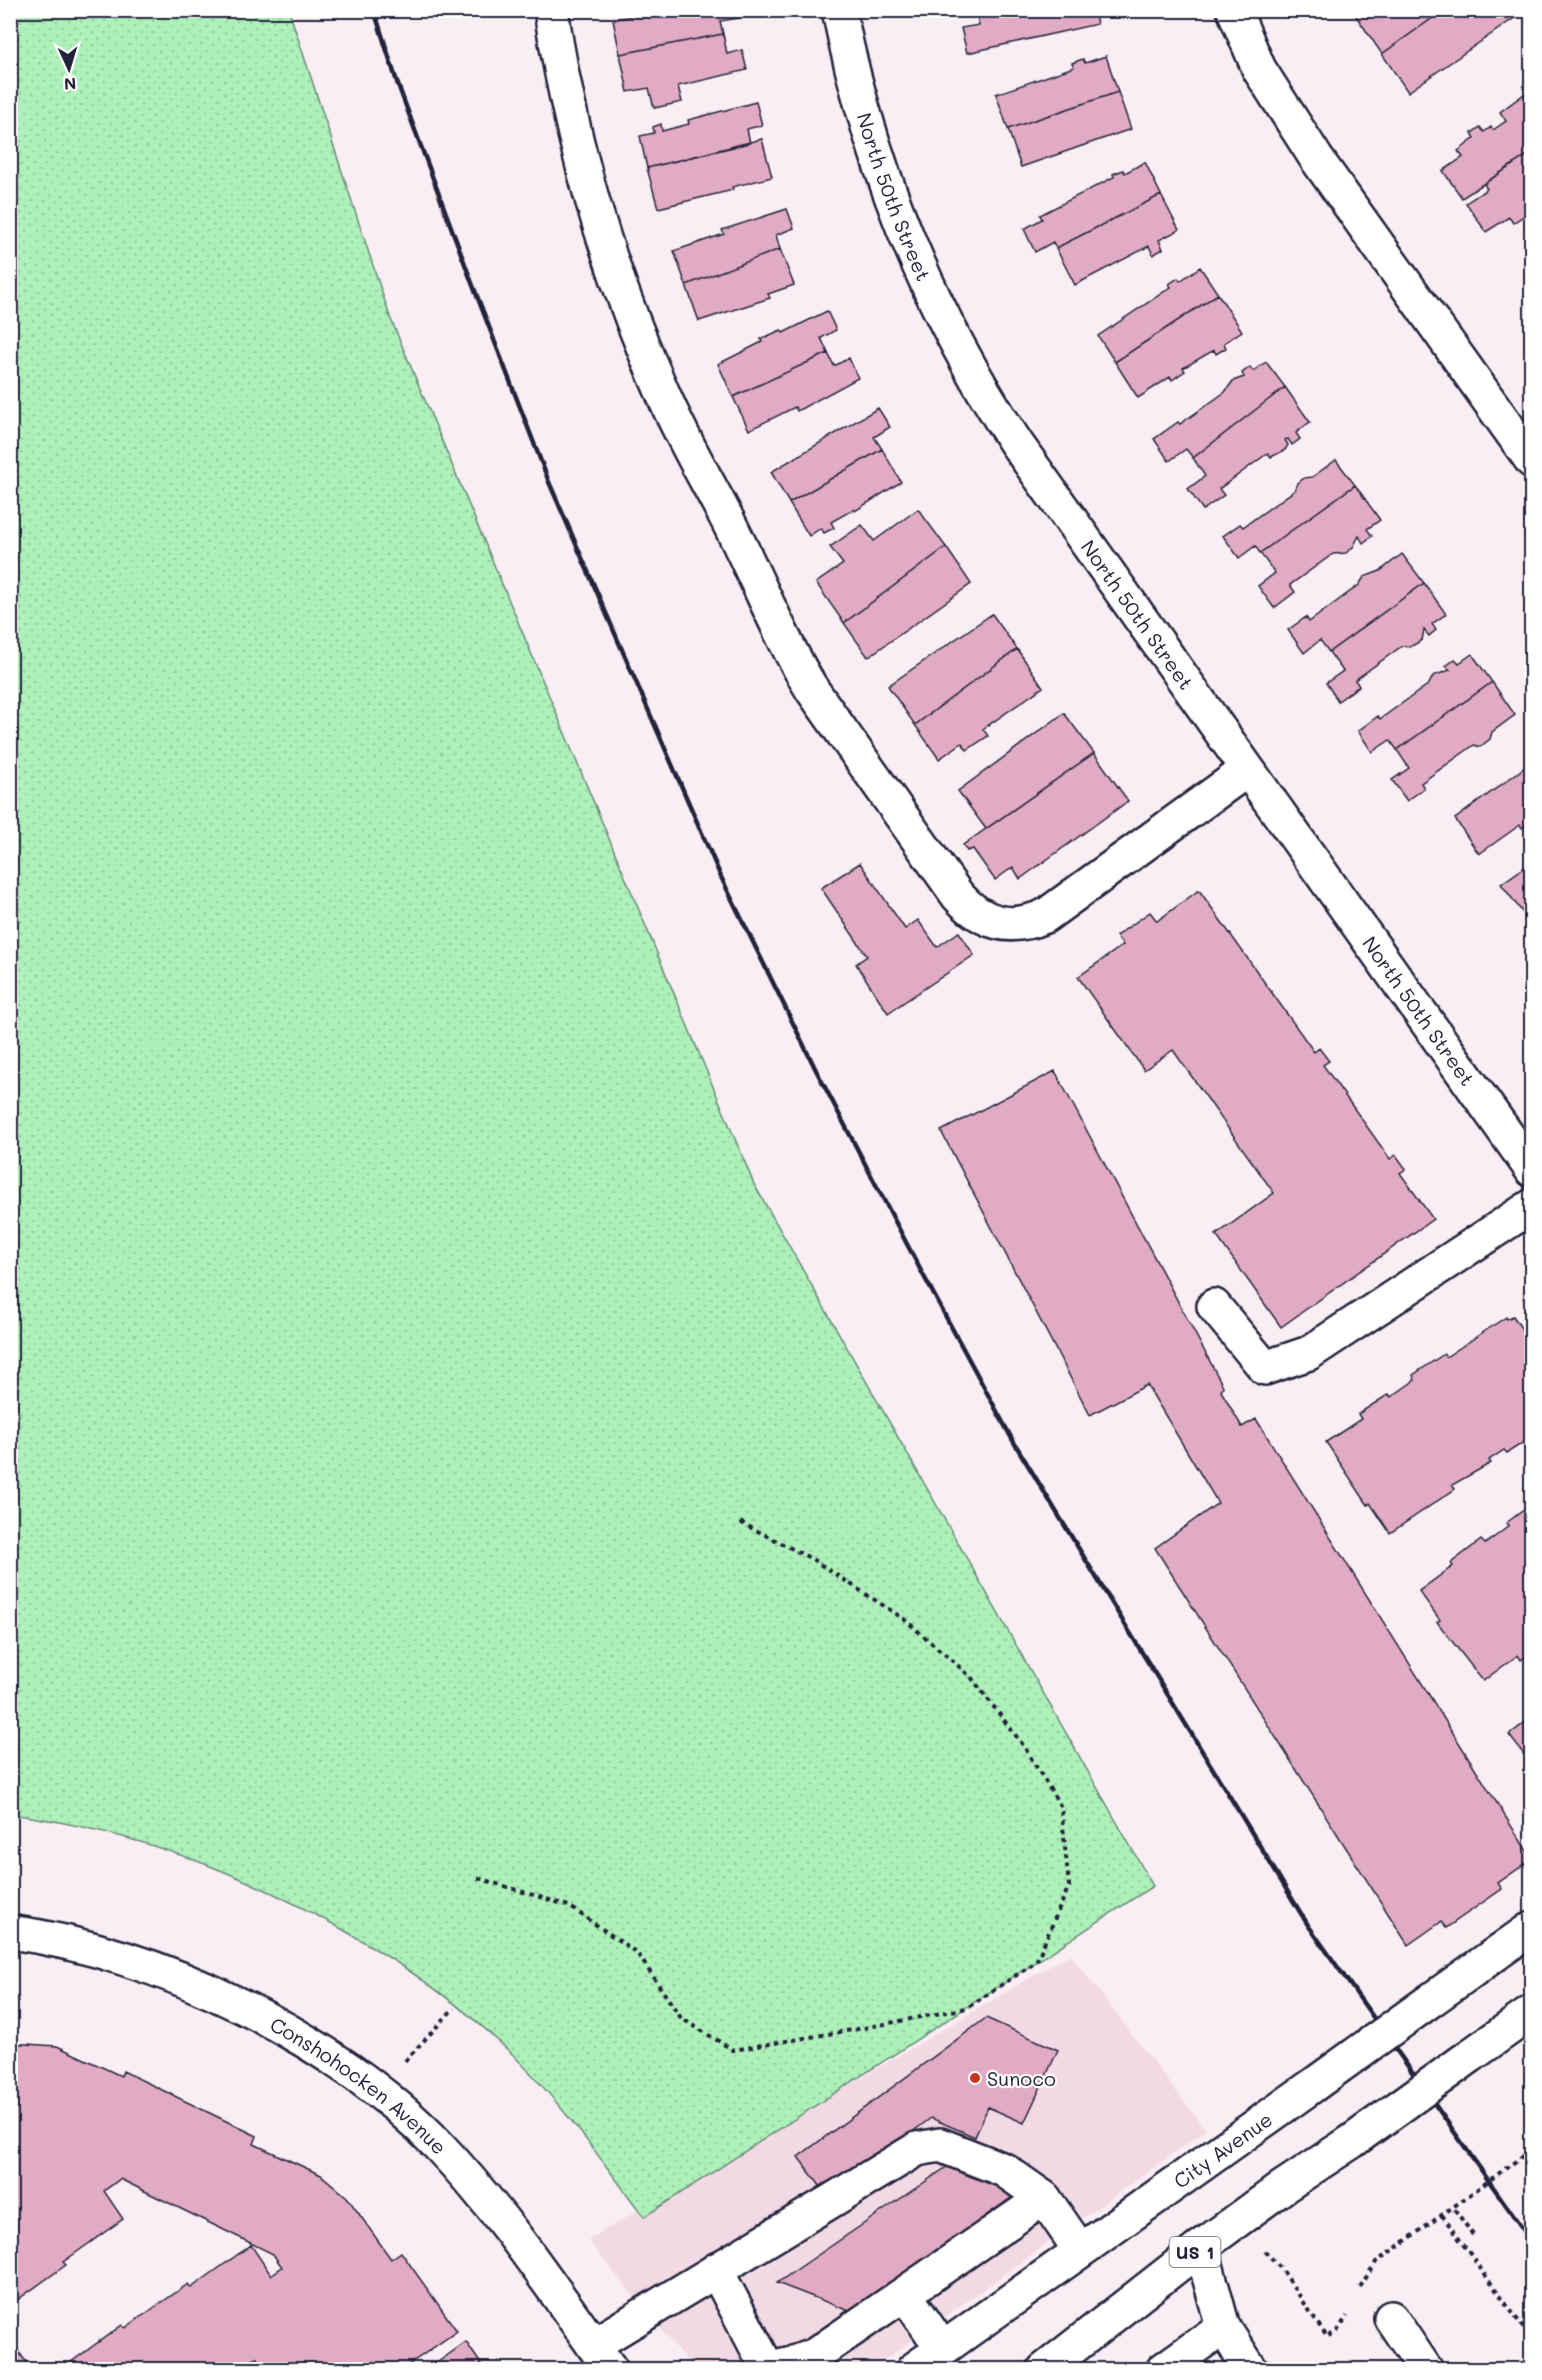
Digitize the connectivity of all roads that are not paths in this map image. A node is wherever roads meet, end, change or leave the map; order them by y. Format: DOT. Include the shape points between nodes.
graph roads {
  1 [pos="551,10"];
  2 [pos="839,10"];
  3 [pos="1234,10"];
  4 [pos="1532,461"];
  5 [pos="1247,770"];
  6 [pos="1532,1170"];
  7 [pos="1532,1206"];
  8 [pos="1214,1306"];
  9 [pos="1532,1929"];
  10 [pos="10,1932"];
  11 [pos="1532,2012"];
  12 [pos="1044,2198"];
  13 [pos="1201,2247"];
  14 [pos="1080,2250"];
  15 [pos="716,2270"];
  16 [pos="905,2294"];
  17 [pos="1391,2318"];
  18 [pos="1222,2327"];
  19 [pos="942,2348"];
  20 [pos="602,2357"];
  21 [pos="820,2362"];
  22 [pos="1051,2367"];
  23 [pos="764,2368"];
  24 [pos="913,2370"];
  25 [pos="1163,2370"];
  26 [pos="1251,2370"];
  27 [pos="1426,2370"];
  1 -- 5 [label="main road" via="569,111 593,202 639,337 665,398 798,667 958,896 982,917 1001,923 1017,924 1045,916"];
  2 -- 5 [label="main road, North 50th Street" via="857,89 899,219 951,335 1016,443"];
  3 -- 4 [label="main road" via="1259,69 1316,158"];
  5 -- 6 [label="main road, North 50th Street"];
  7 -- 8 [label="main road" via="1309,1353 1265,1368"];
  9 -- 14 [label="main road, City Avenue, bridge"];
  10 -- 20 [label="main road, Conshohocken Avenue" via="111,1954 181,1978 251,2011 378,2090 439,2145 490,2205"];
  11 -- 13 [label="main road, US 1, bridge"];
  12 -- 14 [label="main road"];
  12 -- 15 [label="main road" via="1005,2170 969,2155 940,2145 917,2149"];
  12 -- 16 [label="main road"];
  13 -- 18 [label="main road"];
  13 -- 22 [label="main road, US 1"];
  14 -- 19 [label="main road, City Avenue"];
  15 -- 20 [label="main road"];
  15 -- 23 [label="main road"];
  16 -- 19 [label="main road"];
  16 -- 21 [label="main road"];
  17 -- 27 [label="main road"];
  18 -- 25 [label="main road"];
  18 -- 26 [label="main road"];
  19 -- 24 [label="main road, City Avenue"];
  21 -- 23 [label="main road"];
}
